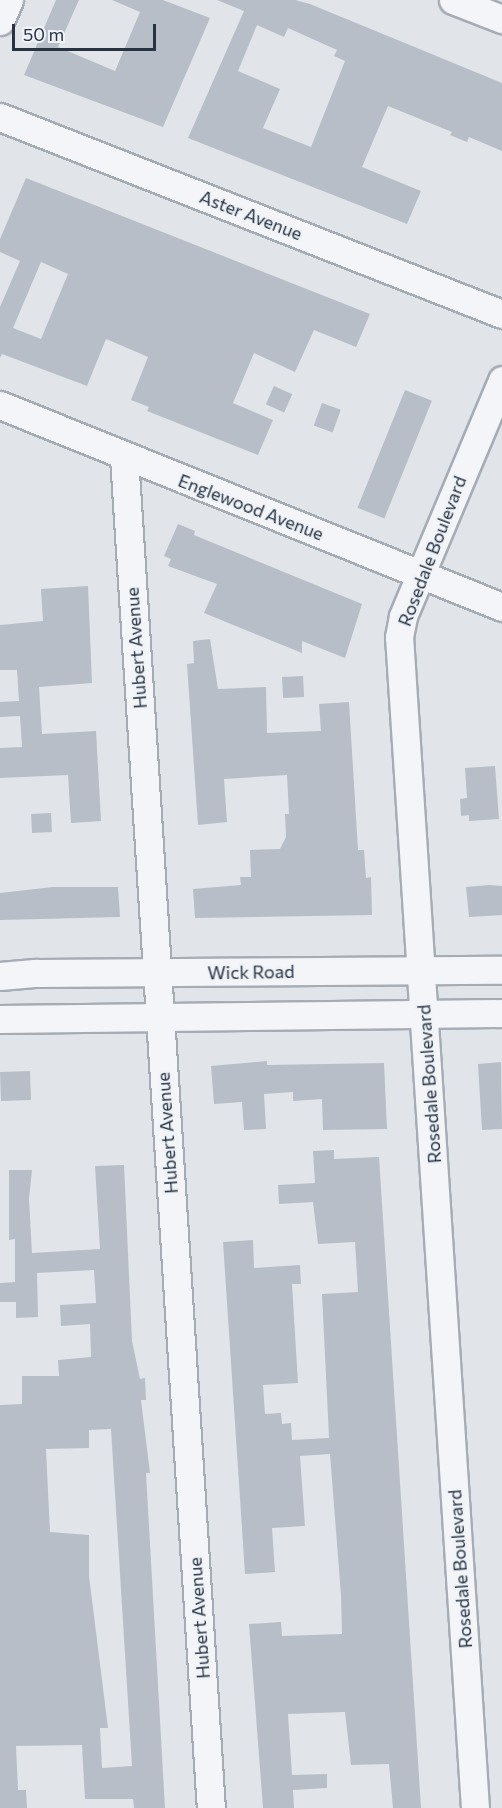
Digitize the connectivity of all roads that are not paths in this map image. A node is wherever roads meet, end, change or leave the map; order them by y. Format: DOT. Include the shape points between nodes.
graph roads {
  1 [pos="9,0"];
  2 [pos="453,0"];
  3 [pos="502,19"];
  4 [pos="0,21"];
  5 [pos="0,117"];
  6 [pos="502,314"];
  7 [pos="502,380"];
  8 [pos="0,405"];
  9 [pos="124,457"];
  10 [pos="420,573"];
  11 [pos="502,607"];
  12 [pos="421,970"];
  13 [pos="502,970"];
  14 [pos="157,972"];
  15 [pos="0,976"];
  16 [pos="502,1013"];
  17 [pos="424,1014"];
  18 [pos="160,1016"];
  19 [pos="0,1019"];
  20 [pos="211,1808"];
  21 [pos="475,1808"];
  1 -- 4 [label="street"];
  2 -- 3 [label="street"];
  5 -- 6 [label="street, Aster Avenue"];
  7 -- 10 [label="street, Rosedale Boulevard"];
  8 -- 9 [label="street, Englewood Avenue"];
  9 -- 10 [label="street, Englewood Avenue"];
  9 -- 14 [label="street, Hubert Avenue"];
  10 -- 11 [label="street, Englewood Avenue"];
  10 -- 12 [label="street, Rosedale Boulevard" via="399,637"];
  12 -- 13 [label="street, Wick Road"];
  12 -- 14 [label="street, Wick Road"];
  12 -- 17 [label="street, Rosedale Boulevard"];
  14 -- 15 [label="street, Wick Road"];
  14 -- 18 [label="street, Hubert Avenue"];
  16 -- 17 [label="street"];
  17 -- 18 [label="street"];
  17 -- 21 [label="street, Rosedale Boulevard"];
  18 -- 19 [label="street"];
  18 -- 20 [label="street, Hubert Avenue"];
}
